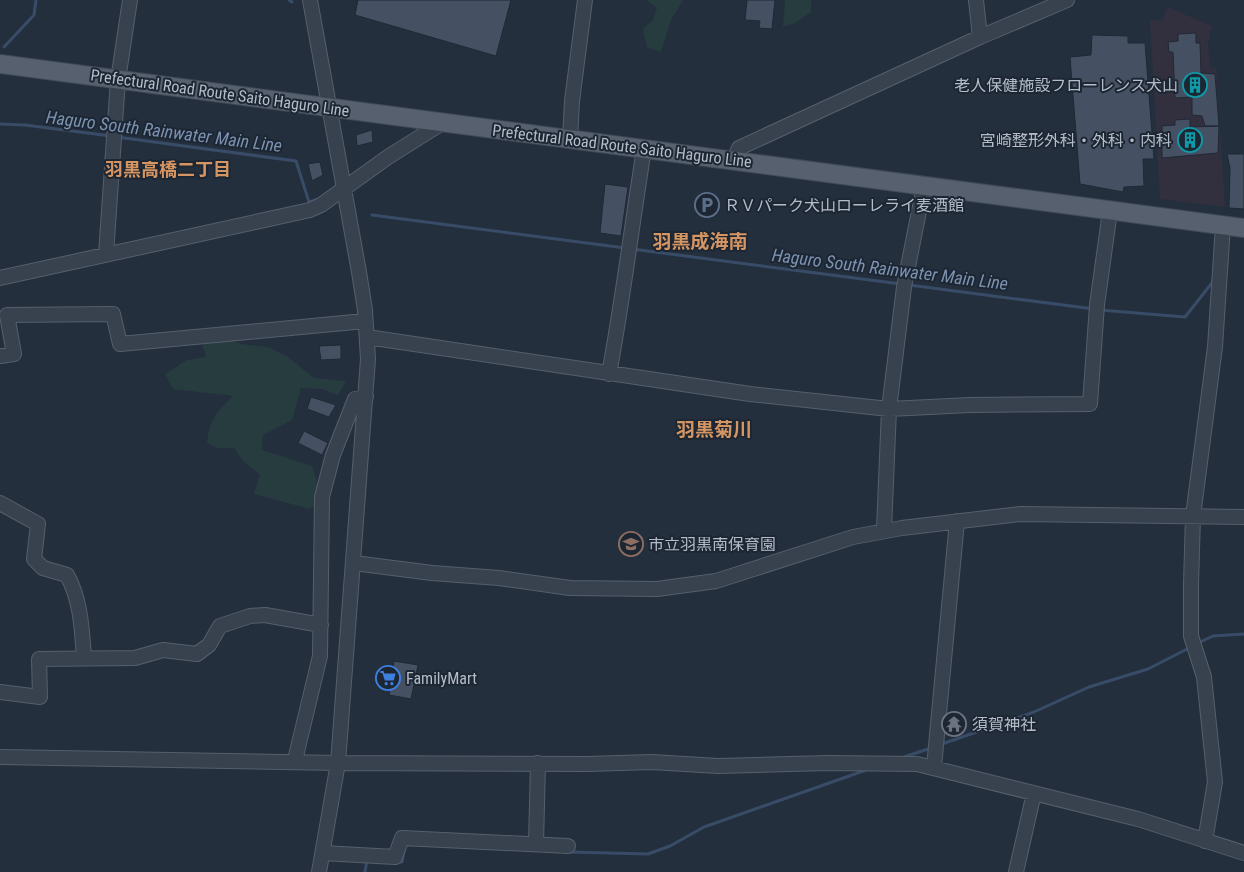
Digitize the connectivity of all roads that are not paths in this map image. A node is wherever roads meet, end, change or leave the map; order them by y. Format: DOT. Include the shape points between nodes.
graph roads {
  1 [pos="130,0"];
  2 [pos="310,0"];
  3 [pos="584,0"];
  4 [pos="976,0"];
  5 [pos="1066,0"];
  6 [pos="1033,7"];
  7 [pos="980,37"];
  8 [pos="0,64"];
  9 [pos="118,80"];
  10 [pos="330,108"];
  11 [pos="442,123"];
  12 [pos="570,139"];
  13 [pos="644,149"];
  14 [pos="733,161"];
  15 [pos="924,186"];
  16 [pos="344,190"];
  17 [pos="1110,211"];
  18 [pos="1223,225"];
  19 [pos="1244,228"];
  20 [pos="106,254"];
  21 [pos="0,278"];
  22 [pos="366,321"];
  23 [pos="367,337"];
  24 [pos="0,356"];
  25 [pos="609,374"];
  26 [pos="366,397"];
  27 [pos="889,409"];
  28 [pos="0,503"];
  29 [pos="1193,516"];
  30 [pos="1244,516"];
  31 [pos="957,521"];
  32 [pos="884,530"];
  33 [pos="354,563"];
  34 [pos="321,625"];
  35 [pos="84,658"];
  36 [pos="0,692"];
  37 [pos="0,757"];
  38 [pos="295,760"];
  39 [pos="338,763"];
  40 [pos="538,763"];
  41 [pos="934,767"];
  42 [pos="1034,793"];
  43 [pos="1205,841"];
  44 [pos="536,844"];
  45 [pos="568,846"];
  46 [pos="323,853"];
  47 [pos="1244,853"];
  48 [pos="319,872"];
  49 [pos="1016,872"];
  1 -- 9 [label="street"];
  2 -- 10 [label="street"];
  3 -- 12 [label="street"];
  4 -- 7 [label="street"];
  5 -- 6 [label="street"];
  6 -- 7 [label="street"];
  7 -- 14 [label="street" via="739,148"];
  8 -- 9 [label="main road, Prefectural Road Route Saito Haguro Line"];
  9 -- 10 [label="main road, Prefectural Road Route Saito Haguro Line"];
  9 -- 20 [label="street"];
  10 -- 11 [label="main road, Prefectural Road Route Saito Haguro Line"];
  10 -- 16 [label="street"];
  11 -- 12 [label="main road, Prefectural Road Route Saito Haguro Line"];
  11 -- 16 [label="street"];
  12 -- 13 [label="main road, Prefectural Road Route Saito Haguro Line"];
  13 -- 14 [label="main road, Prefectural Road Route Saito Haguro Line"];
  13 -- 25 [label="street" via="625,289"];
  14 -- 15 [label="main road, Prefectural Road Route Saito Haguro Line"];
  15 -- 17 [label="main road, Prefectural Road Route Saito Haguro Line"];
  15 -- 27 [label="street" via="905,284"];
  16 -- 20 [label="street" via="310,210"];
  16 -- 22 [label="street"];
  17 -- 18 [label="main road, Prefectural Road Route Saito Haguro Line"];
  17 -- 27 [label="street" via="1096,310 1090,404"];
  18 -- 19 [label="main road, Prefectural Road Route Saito Haguro Line"];
  18 -- 29 [label="street" via="1215,347"];
  20 -- 21 [label="street"];
  22 -- 23 [label="street"];
  22 -- 24 [label="street" via="120,344 113,314 7,315 14,354"];
  23 -- 25 [label="street"];
  23 -- 26 [label="street"];
  25 -- 27 [label="street"];
  26 -- 33 [label="street"];
  26 -- 34 [label="street" via="355,399 333,455 322,497"];
  27 -- 32 [label="street"];
  28 -- 35 [label="street" via="38,524 34,558 43,568 66,575 74,587 82,622"];
  29 -- 30 [label="street"];
  29 -- 31 [label="street" via="1020,514"];
  29 -- 43 [label="street" via="1190,608 1194,646 1204,677 1215,782"];
  31 -- 32 [label="street"];
  31 -- 41 [label="street"];
  32 -- 33 [label="street" via="716,581 658,589 570,588"];
  33 -- 39 [label="street"];
  34 -- 35 [label="street" via="265,615 250,616 220,626 209,645 197,654 163,650 135,658"];
  34 -- 38 [label="street" via="320,656"];
  35 -- 36 [label="street" via="39,659 40,697"];
  37 -- 38 [label="street"];
  38 -- 39 [label="street"];
  39 -- 40 [label="street"];
  39 -- 46 [label="street"];
  40 -- 41 [label="street" via="651,762 718,766 828,763"];
  40 -- 44 [label="street"];
  41 -- 42 [label="street"];
  42 -- 43 [label="street" via="1138,819"];
  42 -- 49 [label="street"];
  43 -- 47 [label="street"];
  44 -- 45 [label="street"];
  44 -- 46 [label="street" via="402,838 395,857"];
  46 -- 48 [label="street"];
}
